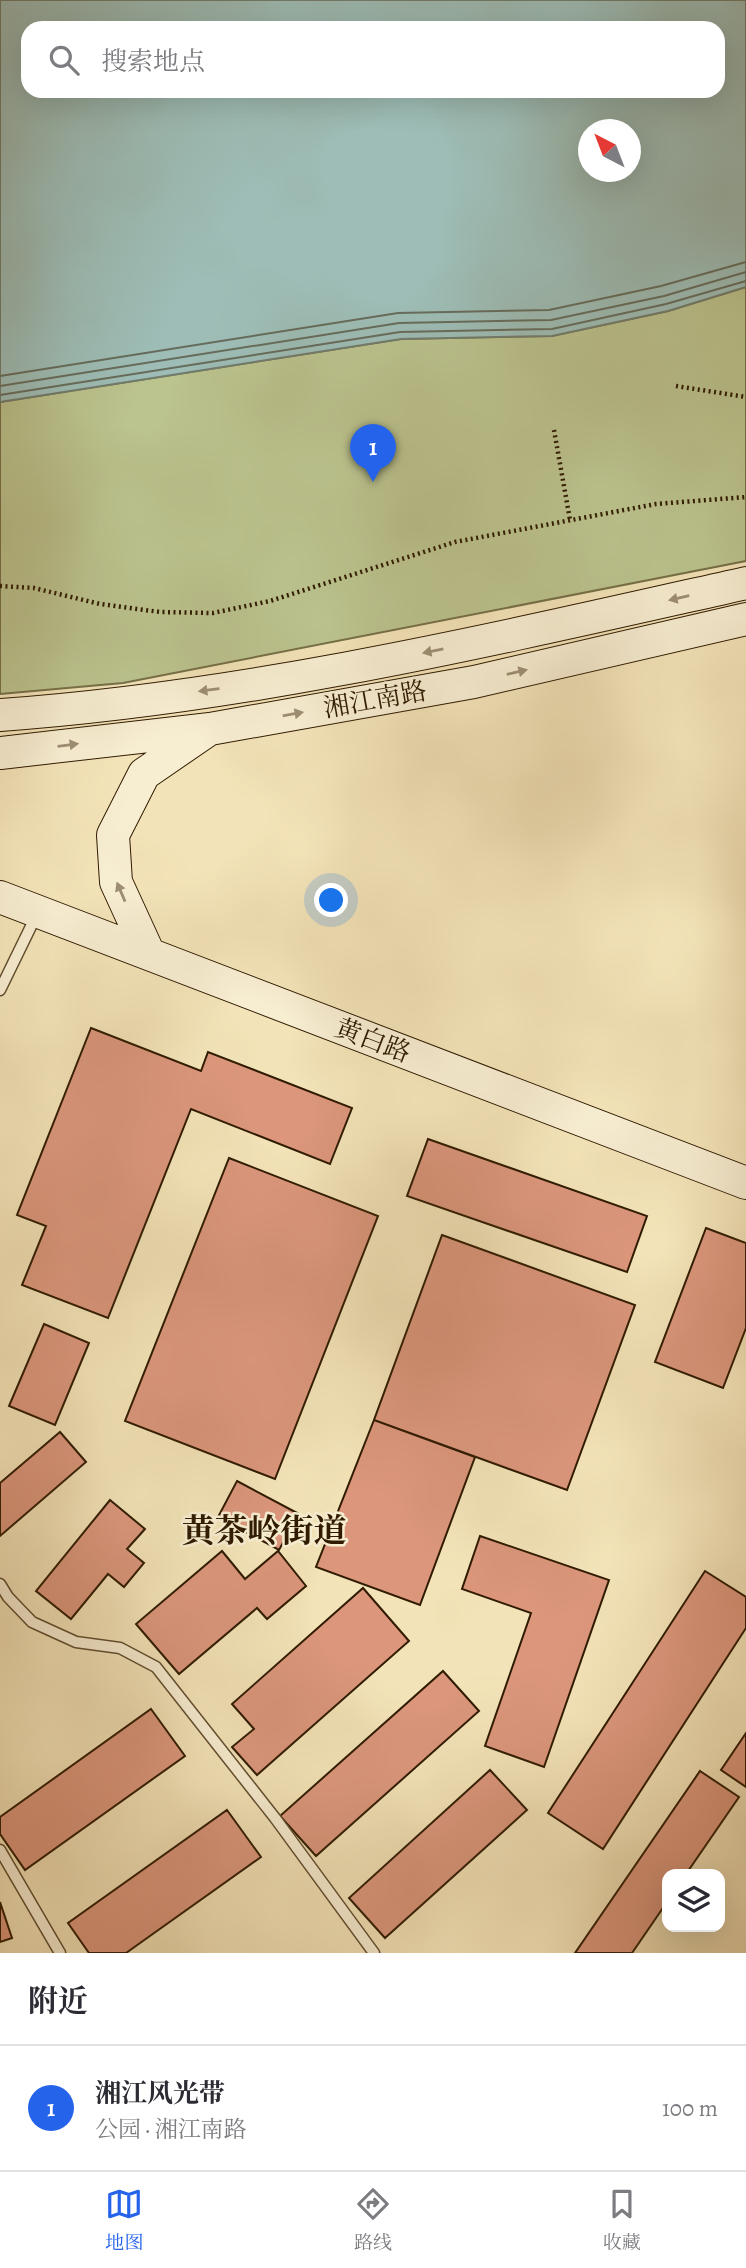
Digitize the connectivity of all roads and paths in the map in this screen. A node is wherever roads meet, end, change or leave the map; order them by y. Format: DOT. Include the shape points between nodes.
graph roads {
  1 [pos="676,386"];
  2 [pos="746,397"];
  3 [pos="554,430"];
  4 [pos="746,497"];
  5 [pos="570,520"];
  6 [pos="746,583"];
  7 [pos="0,586"];
  8 [pos="746,619"];
  9 [pos="0,715"];
  10 [pos="210,729"];
  11 [pos="0,753"];
  12 [pos="0,897"];
  13 [pos="38,912"];
  14 [pos="149,954"];
  15 [pos="0,990"];
  16 [pos="746,1183"];
  17 [pos="0,1584"];
  18 [pos="0,1850"];
  19 [pos="60,1953"];
  20 [pos="374,1953"];
  1 -- 2 [label="path"];
  3 -- 5 [label="path"];
  4 -- 5 [label="path" via="656,504"];
  5 -- 7 [label="path" via="454,541 270,601 213,613 136,609 34,587"];
  6 -- 9 [label="main road, 湘江南路, one-way" via="525,633 270,682"];
  10 -- 8 [label="main road, 湘江南路, one-way" via="474,682"];
  11 -- 10 [label="main road, 湘江南路, one-way"];
  14 -- 10 [label="main road, one-way" via="116,882 113,835 144,774"];
  12 -- 13 [label="main road, 黄白路"];
  13 -- 14 [label="main road, 黄白路"];
  13 -- 15 [label="lane"];
  14 -- 16 [label="main road, 黄白路"];
  17 -- 20 [label="lane" via="32,1622 76,1642 120,1648 156,1667"];
  18 -- 19 [label="lane"];
}
